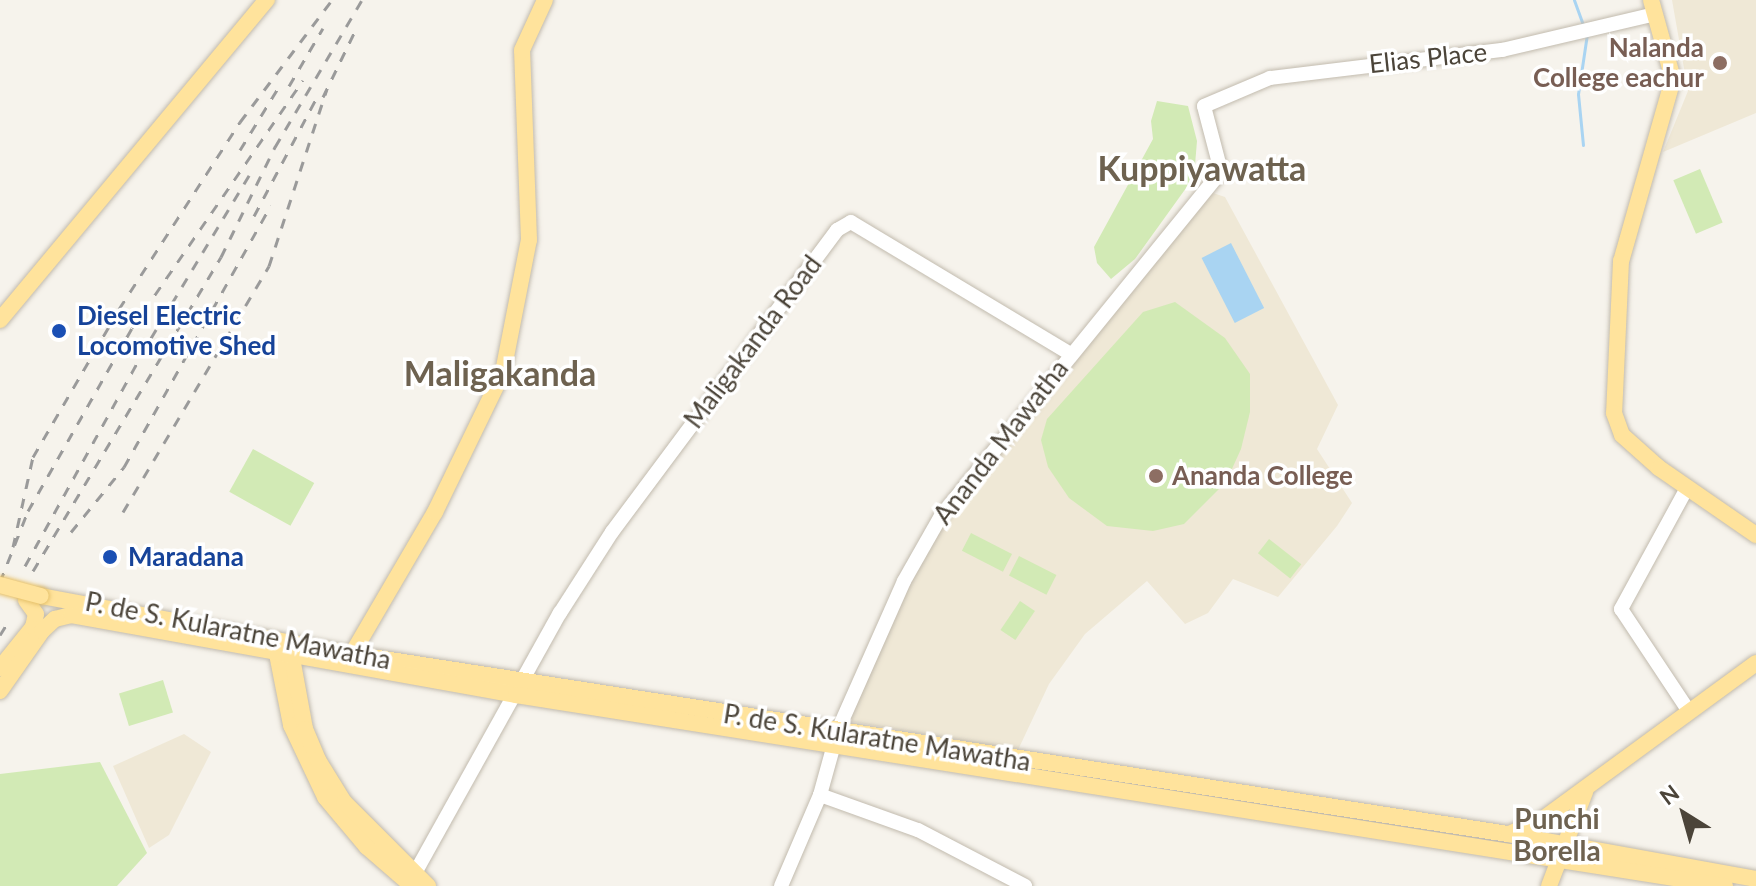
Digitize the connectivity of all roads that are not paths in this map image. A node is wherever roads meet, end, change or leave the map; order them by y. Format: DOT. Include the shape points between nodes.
graph roads {
  1 [pos="255,0"];
  2 [pos="267,0"];
  3 [pos="545,0"];
  4 [pos="1653,7"];
  5 [pos="1221,171"];
  6 [pos="0,306"];
  7 [pos="0,320"];
  8 [pos="1069,353"];
  9 [pos="1687,488"];
  10 [pos="1756,535"];
  11 [pos="0,585"];
  12 [pos="0,594"];
  13 [pos="33,598"];
  14 [pos="38,629"];
  15 [pos="283,648"];
  16 [pos="352,654"];
  17 [pos="1756,663"];
  18 [pos="0,668"];
  19 [pos="520,688"];
  20 [pos="0,691"];
  21 [pos="1688,710"];
  22 [pos="836,738"];
  23 [pos="1589,787"];
  24 [pos="820,795"];
  25 [pos="1543,819"];
  26 [pos="1508,834"];
  27 [pos="1541,848"];
  28 [pos="1564,853"];
  29 [pos="1756,879"];
  30 [pos="413,880"];
  31 [pos="428,886"];
  32 [pos="781,886"];
  33 [pos="1025,886"];
  34 [pos="1548,886"];
  35 [pos="1725,886"];
  1 -- 6 [label="main road"];
  2 -- 7 [label="main road"];
  3 -- 16 [label="main road" via="522,50 529,240 503,372 435,512"];
  4 -- 5 [label="street, Elias Place" via="1502,50 1270,78 1204,106"];
  4 -- 9 [label="main road" via="1673,79 1621,261 1614,413 1622,435"];
  5 -- 8 [label="street, Ananda Mawatha"];
  8 -- 19 [label="street, Maligakanda Road" via="846,223 612,532"];
  8 -- 22 [label="street, Ananda Mawatha" via="941,516 904,581"];
  9 -- 10 [label="main road"];
  9 -- 21 [label="street" via="1621,609"];
  11 -- 13 [label="main road, P. de S. Kularatne Mawatha, bridge"];
  12 -- 13 [label="main road"];
  13 -- 14 [label="main road"];
  13 -- 15 [label="main road, P. de S. Kularatne Mawatha"];
  14 -- 15 [label="main road, P. de S. Kularatne Mawatha" via="71,615"];
  14 -- 18 [label="main road"];
  14 -- 20 [label="main road"];
  15 -- 16 [label="main road, P. de S. Kularatne Mawatha"];
  15 -- 19 [label="main road, P. de S. Kularatne Mawatha"];
  15 -- 30 [label="main road" via="318,760 344,802"];
  16 -- 19 [label="main road, P. de S. Kularatne Mawatha"];
  17 -- 21 [label="main road"];
  19 -- 22 [label="main road, P. de S. Kularatne Mawatha"];
  19 -- 30 [label="street"];
  21 -- 23 [label="main road"];
  22 -- 24 [label="street, Ananda Mawatha"];
  22 -- 26 [label="main road, P. de S. Kularatne Mawatha"];
  22 -- 27 [label="main road, P. de S. Kularatne Mawatha"];
  23 -- 25 [label="main road"];
  23 -- 28 [label="main road" via="1571,817"];
  24 -- 32 [label="street, Ananda Mawatha"];
  24 -- 33 [label="street" via="918,830"];
  25 -- 26 [label="main road"];
  25 -- 27 [label="main road"];
  26 -- 27 [label="main road, P. de S. Kularatne Mawatha"];
  27 -- 28 [label="main road, P. de S. Kularatne Mawatha"];
  27 -- 34 [label="main road"];
  28 -- 29 [label="main road, P. de S. Kularatne Mawatha"];
  28 -- 34 [label="main road"];
  28 -- 35 [label="main road, P. de S. Kularatne Mawatha"];
  30 -- 31 [label="main road"];
}
